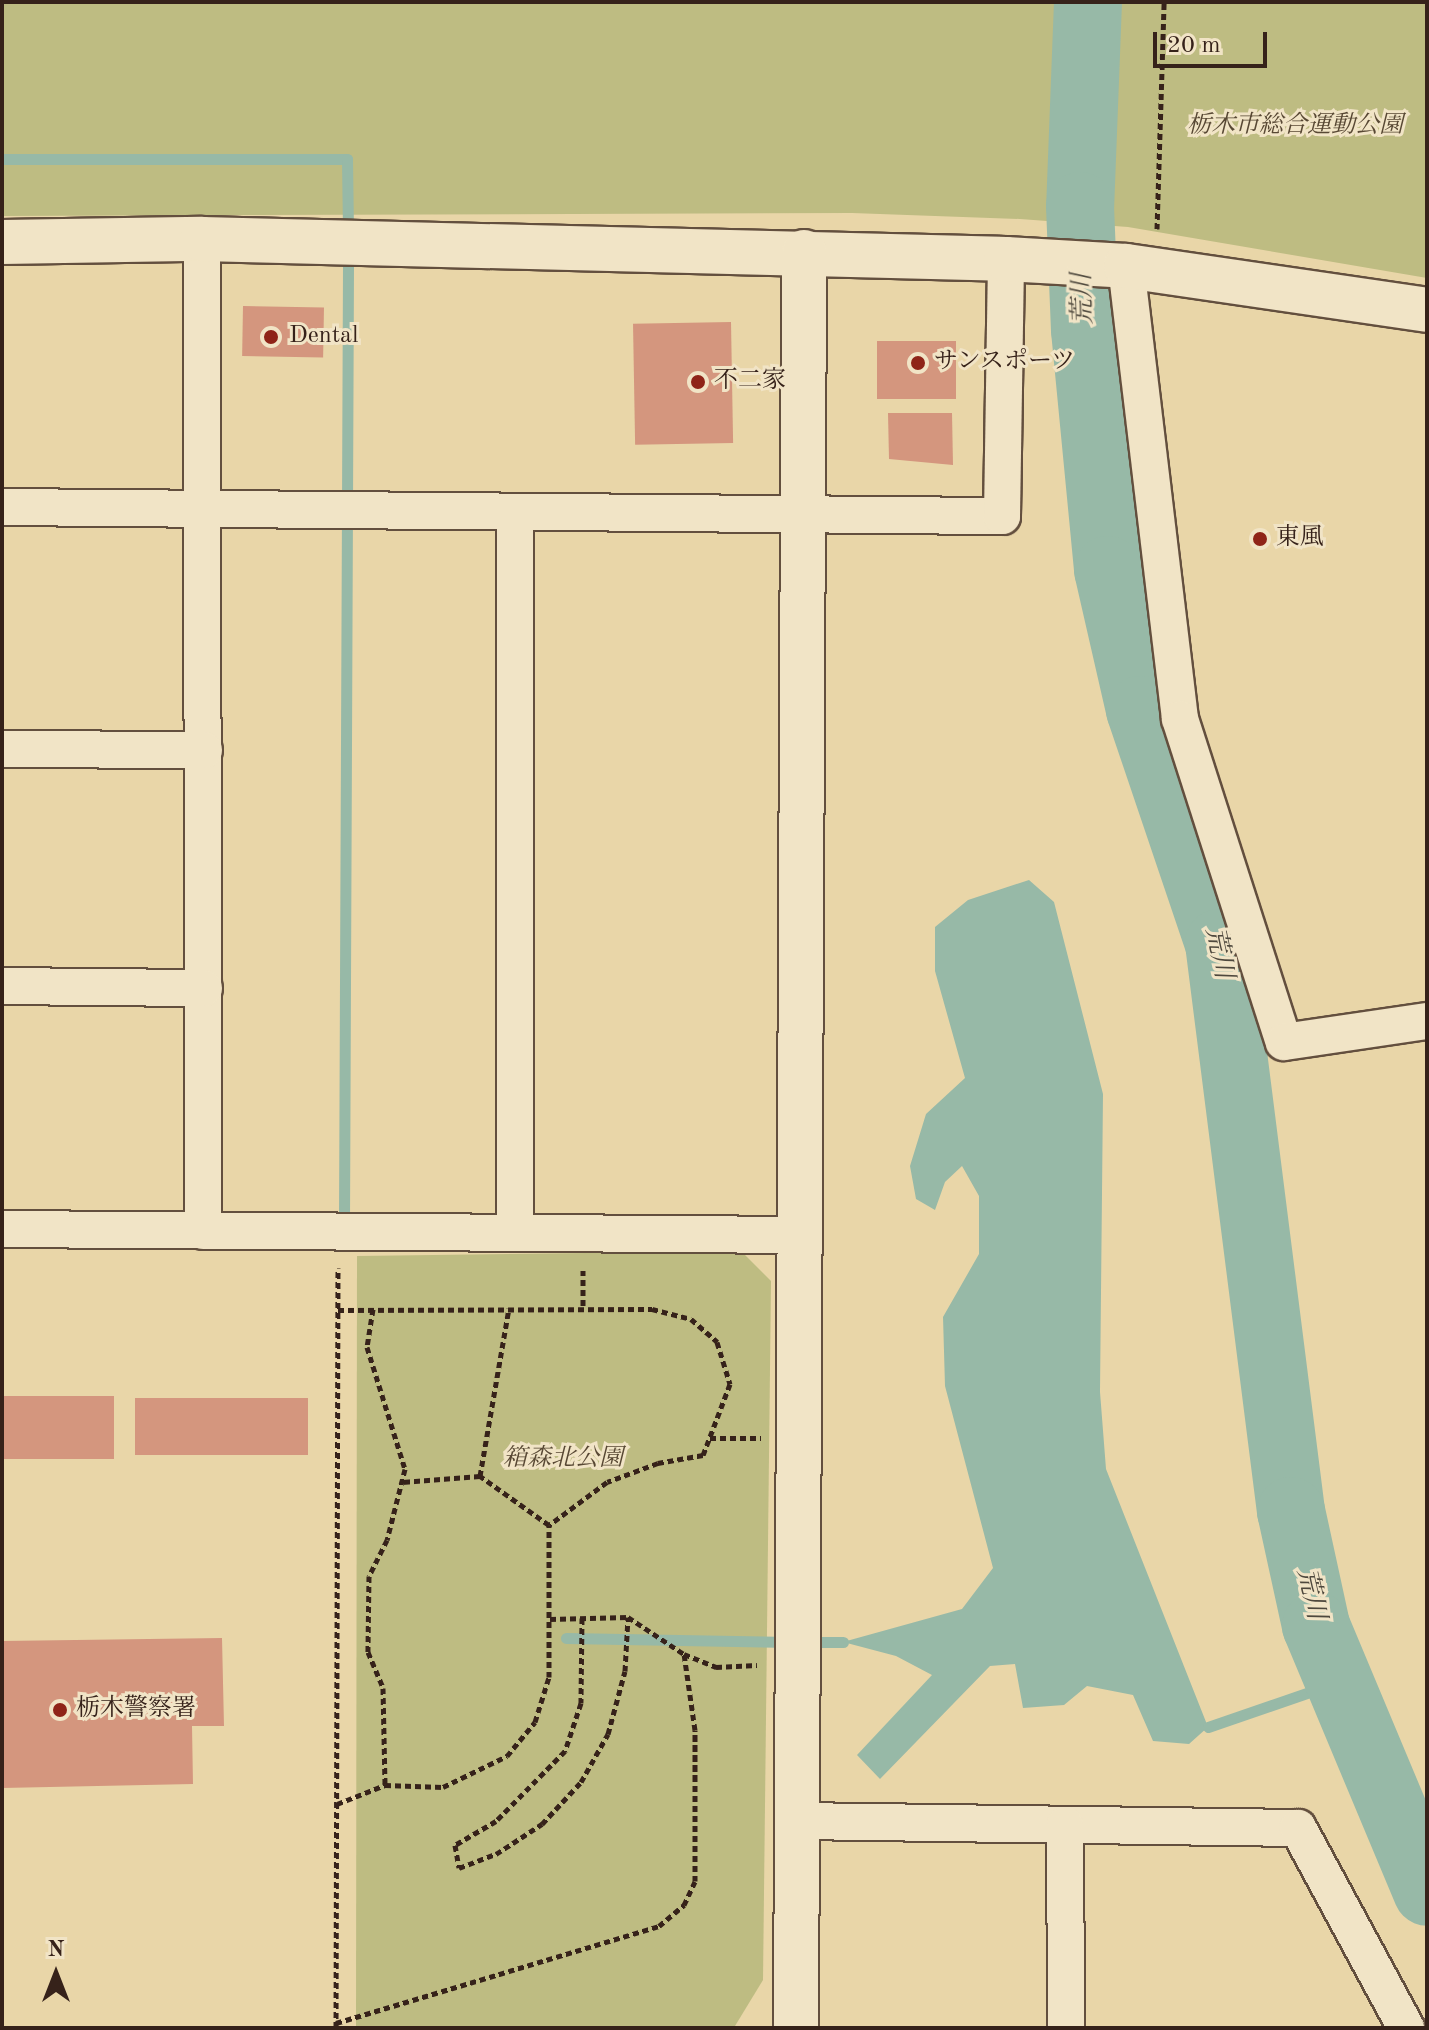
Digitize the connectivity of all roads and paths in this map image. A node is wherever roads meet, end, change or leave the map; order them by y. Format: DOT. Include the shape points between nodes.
graph roads {
  1 [pos="1164,2"];
  2 [pos="202,239"];
  3 [pos="2,242"];
  4 [pos="804,252"];
  5 [pos="1026,260"];
  6 [pos="1141,268"];
  7 [pos="1427,310"];
  8 [pos="2,507"];
  9 [pos="201,509"];
  10 [pos="515,512"];
  11 [pos="803,513"];
  12 [pos="2,749"];
  13 [pos="204,750"];
  14 [pos="2,986"];
  15 [pos="204,988"];
  16 [pos="1427,1021"];
  17 [pos="2,1229"];
  18 [pos="203,1231"];
  19 [pos="338,1231"];
  20 [pos="515,1233"];
  21 [pos="800,1235"];
  22 [pos="509,1308"];
  23 [pos="373,1309"];
  24 [pos="337,1310"];
  25 [pos="480,1476"];
  26 [pos="402,1482"];
  27 [pos="549,1525"];
  28 [pos="628,1617"];
  29 [pos="582,1618"];
  30 [pos="550,1619"];
  31 [pos="684,1654"];
  32 [pos="798,1663"];
  33 [pos="385,1785"];
  34 [pos="336,1805"];
  35 [pos="797,1821"];
  36 [pos="1065,1825"];
  37 [pos="336,2025"];
  38 [pos="796,2028"];
  39 [pos="1066,2028"];
  40 [pos="1406,2028"];
  1 -- 6 [label="path"];
  2 -- 3 [label="street"];
  2 -- 4 [label="street"];
  2 -- 9 [label="street"];
  4 -- 5 [label="street"];
  4 -- 11 [label="street"];
  5 -- 6 [label="street"];
  5 -- 11 [label="street" via="1002,516"];
  6 -- 7 [label="street"];
  6 -- 16 [label="street" via="1180,719 1284,1042"];
  8 -- 9 [label="street"];
  9 -- 10 [label="street"];
  9 -- 13 [label="street"];
  10 -- 11 [label="street"];
  10 -- 20 [label="street"];
  11 -- 21 [label="street"];
  12 -- 13 [label="street"];
  13 -- 15 [label="street"];
  14 -- 15 [label="street"];
  15 -- 18 [label="street"];
  17 -- 18 [label="street"];
  18 -- 19 [label="street"];
  19 -- 20 [label="street"];
  19 -- 34 [label="path"];
  20 -- 21 [label="street"];
  21 -- 32 [label="street"];
  22 -- 23 [label="path"];
  22 -- 25 [label="path"];
  22 -- 27 [label="path" via="652,1309 691,1319 717,1342 730,1384 703,1455 658,1463 607,1482"];
  23 -- 24 [label="path"];
  23 -- 26 [label="path" via="367,1347 393,1417 405,1469"];
  25 -- 26 [label="path"];
  25 -- 27 [label="path"];
  26 -- 33 [label="path" via="387,1540 369,1576 368,1652 383,1688"];
  27 -- 30 [label="path"];
  28 -- 29 [label="path"];
  28 -- 29 [label="path" via="625,1671 608,1734 581,1782 542,1824 496,1854 459,1868 455,1845 496,1821 565,1751 581,1703"];
  28 -- 31 [label="path"];
  29 -- 30 [label="path"];
  30 -- 33 [label="path" via="549,1677 535,1722 507,1756 443,1787"];
  31 -- 32 [label="path" via="716,1667"];
  31 -- 37 [label="path" via="695,1730 695,1881 684,1905 659,1926"];
  32 -- 35 [label="street"];
  33 -- 34 [label="path"];
  34 -- 37 [label="path"];
  35 -- 36 [label="street"];
  35 -- 38 [label="street"];
  36 -- 39 [label="street"];
  36 -- 40 [label="street" via="1298,1828"];
}
